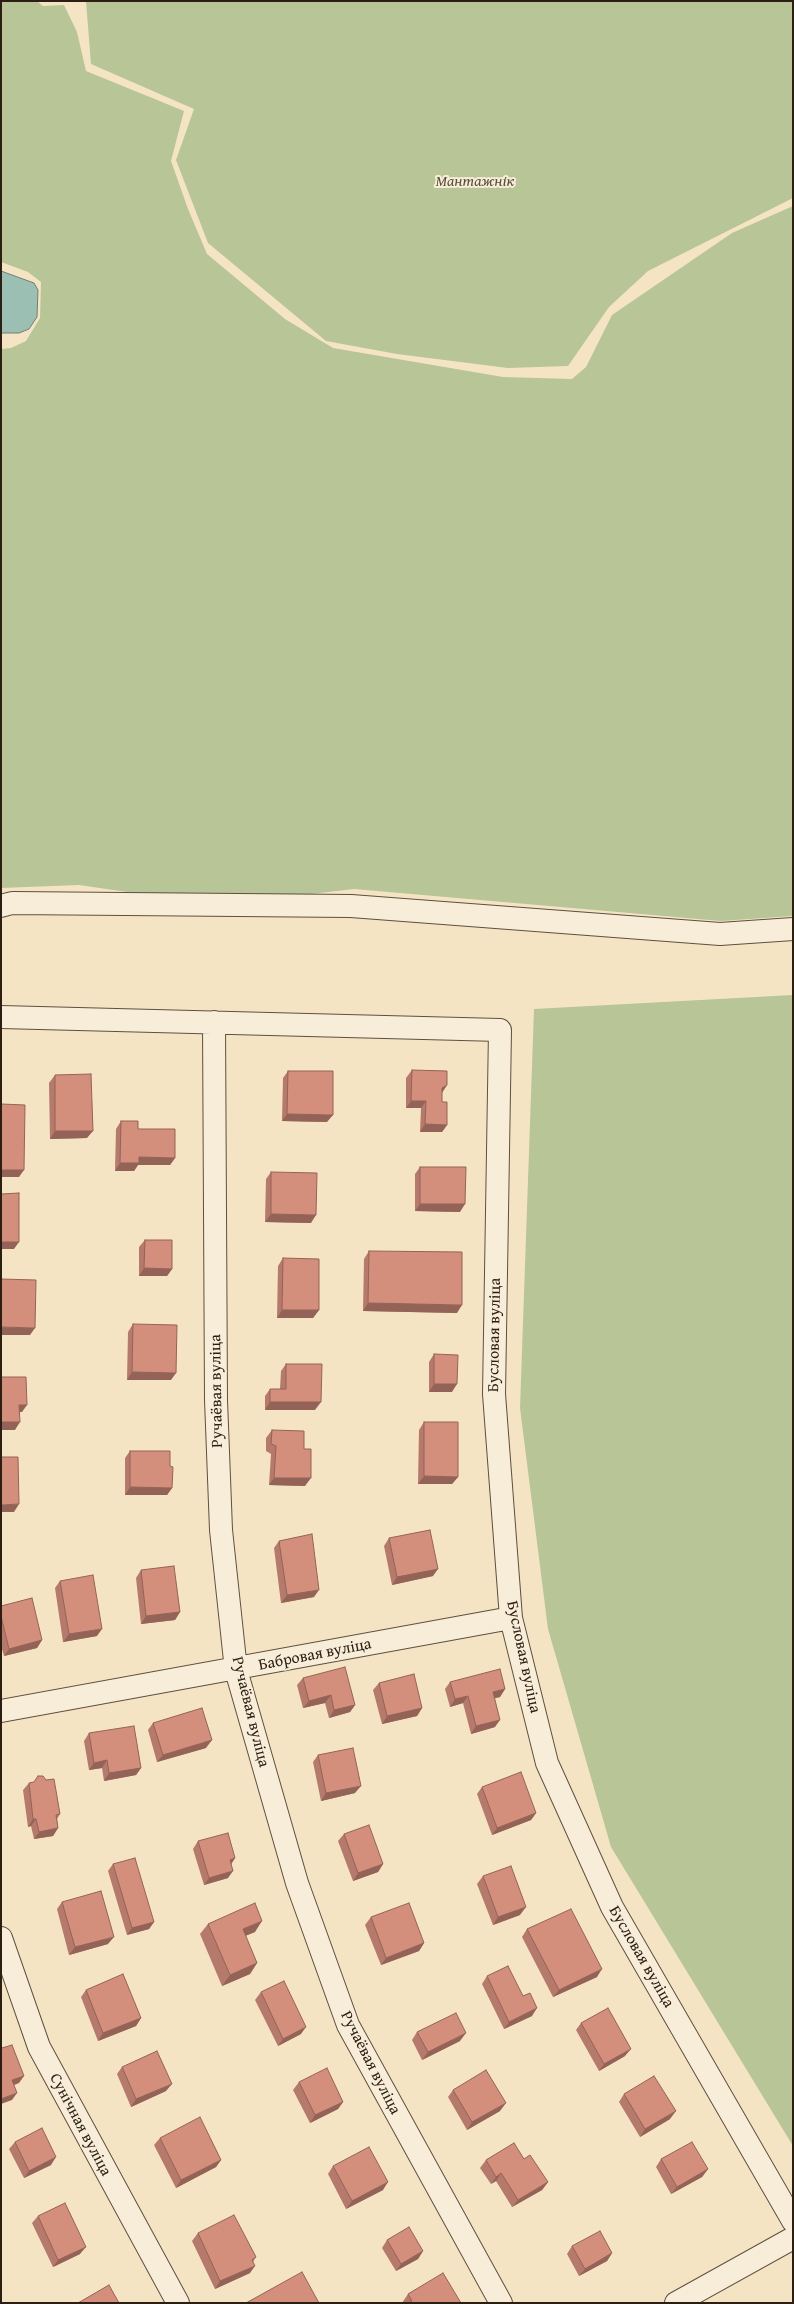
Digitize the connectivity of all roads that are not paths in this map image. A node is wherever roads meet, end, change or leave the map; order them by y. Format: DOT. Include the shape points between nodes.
graph roads {
  1 [pos="1,906"];
  2 [pos="793,929"];
  3 [pos="1,1017"];
  4 [pos="214,1022"];
  5 [pos="511,1618"];
  6 [pos="236,1670"];
  7 [pos="1,1711"];
  8 [pos="1,1938"];
  9 [pos="793,2221"];
  10 [pos="793,2238"];
  11 [pos="178,2303"];
  12 [pos="502,2303"];
  13 [pos="676,2303"];
  1 -- 2 [label="street" via="350,906 720,934"];
  3 -- 4 [label="street"];
  4 -- 5 [label="street, Бусловая вуліца" via="500,1030 494,1394"];
  4 -- 6 [label="street, Ручаёвая вуліца" via="217,1415 221,1530"];
  5 -- 6 [label="street, Бабровая вуліца"];
  5 -- 9 [label="street, Бусловая вуліца" via="547,1763 612,1907"];
  6 -- 7 [label="street, Бабровая вуліца"];
  6 -- 12 [label="street, Ручаёвая вуліца" via="297,1883 348,2025"];
  8 -- 11 [label="street, Сунічная вуліца" via="39,2047"];
  10 -- 13 [label="street"];
}
